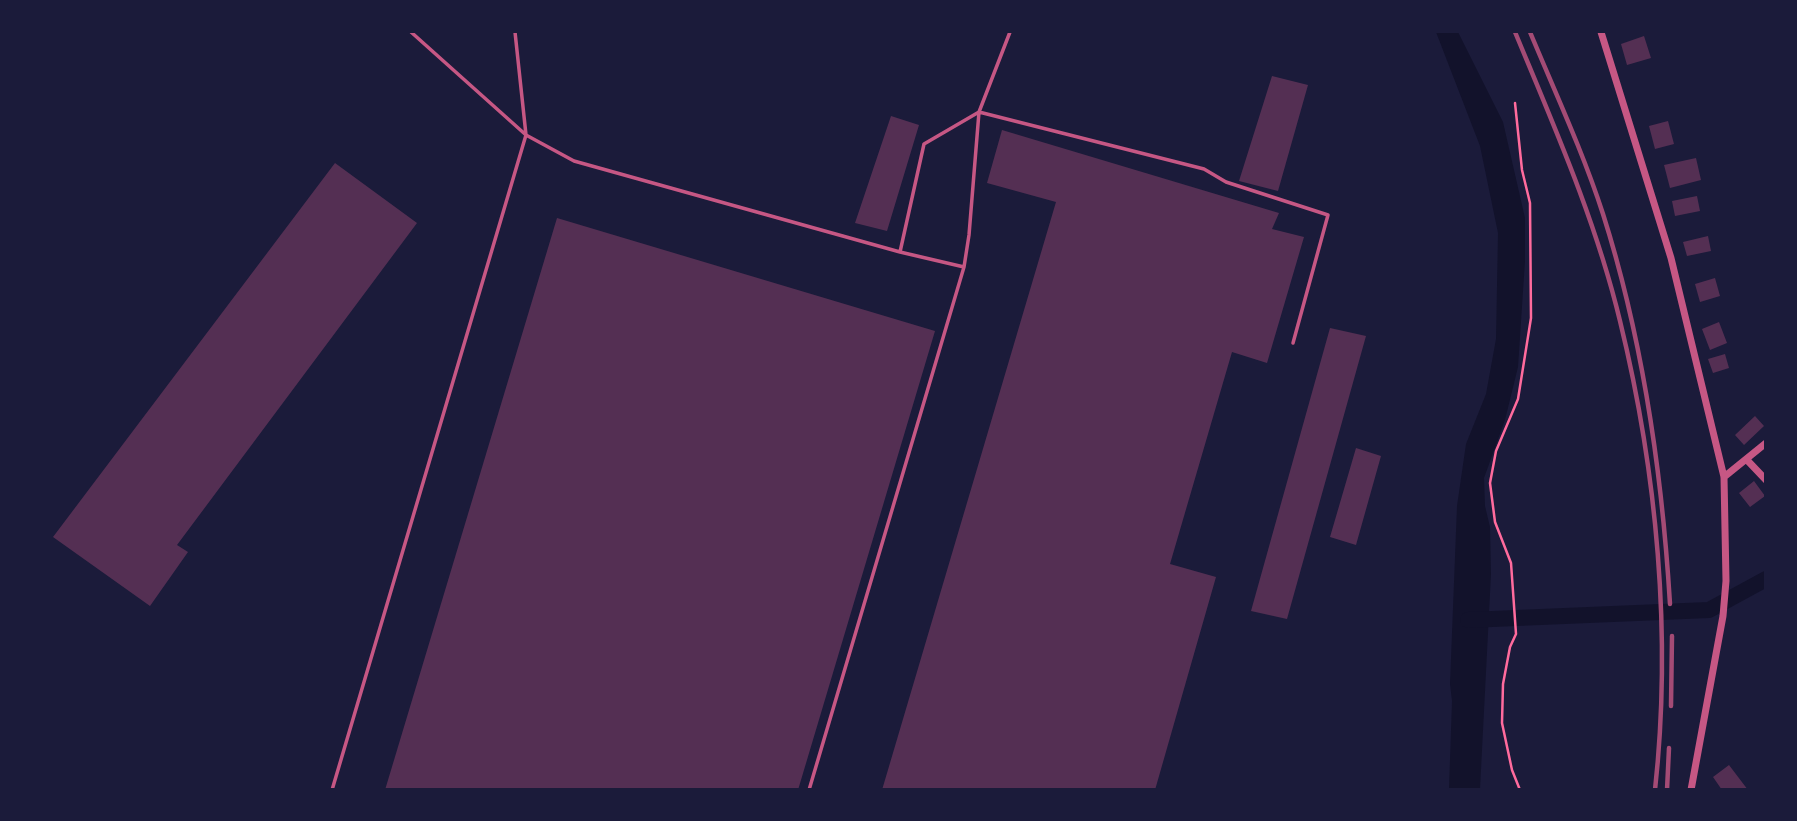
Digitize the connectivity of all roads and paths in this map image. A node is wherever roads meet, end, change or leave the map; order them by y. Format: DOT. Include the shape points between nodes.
graph roads {
  1 [pos="411,32"];
  2 [pos="514,32"];
  3 [pos="1010,32"];
  4 [pos="1601,32"];
  5 [pos="1515,103"];
  6 [pos="979,112"];
  7 [pos="526,135"];
  8 [pos="900,252"];
  9 [pos="964,267"];
  10 [pos="1293,343"];
  11 [pos="1766,443"];
  12 [pos="1747,460"];
  13 [pos="1724,477"];
  14 [pos="1766,480"];
  15 [pos="332,789"];
  16 [pos="809,789"];
  17 [pos="1520,789"];
  18 [pos="1691,789"];
  1 -- 7 [label="lane"];
  2 -- 7 [label="lane"];
  3 -- 6 [label="lane"];
  4 -- 13 [label="street" via="1671,257"];
  5 -- 17 [label="path" via="1521,170 1530,203 1531,318 1518,399 1496,451 1489,483 1495,522 1511,562 1516,634 1503,684 1502,723"];
  6 -- 8 [label="lane" via="923,144"];
  6 -- 9 [label="lane"];
  6 -- 10 [label="lane" via="1204,170 1226,183 1328,215"];
  7 -- 8 [label="lane" via="574,161"];
  7 -- 15 [label="lane"];
  8 -- 9 [label="lane"];
  9 -- 16 [label="lane"];
  11 -- 12 [label="street"];
  12 -- 13 [label="street"];
  12 -- 14 [label="street"];
  13 -- 18 [label="street" via="1723,616"];
}
